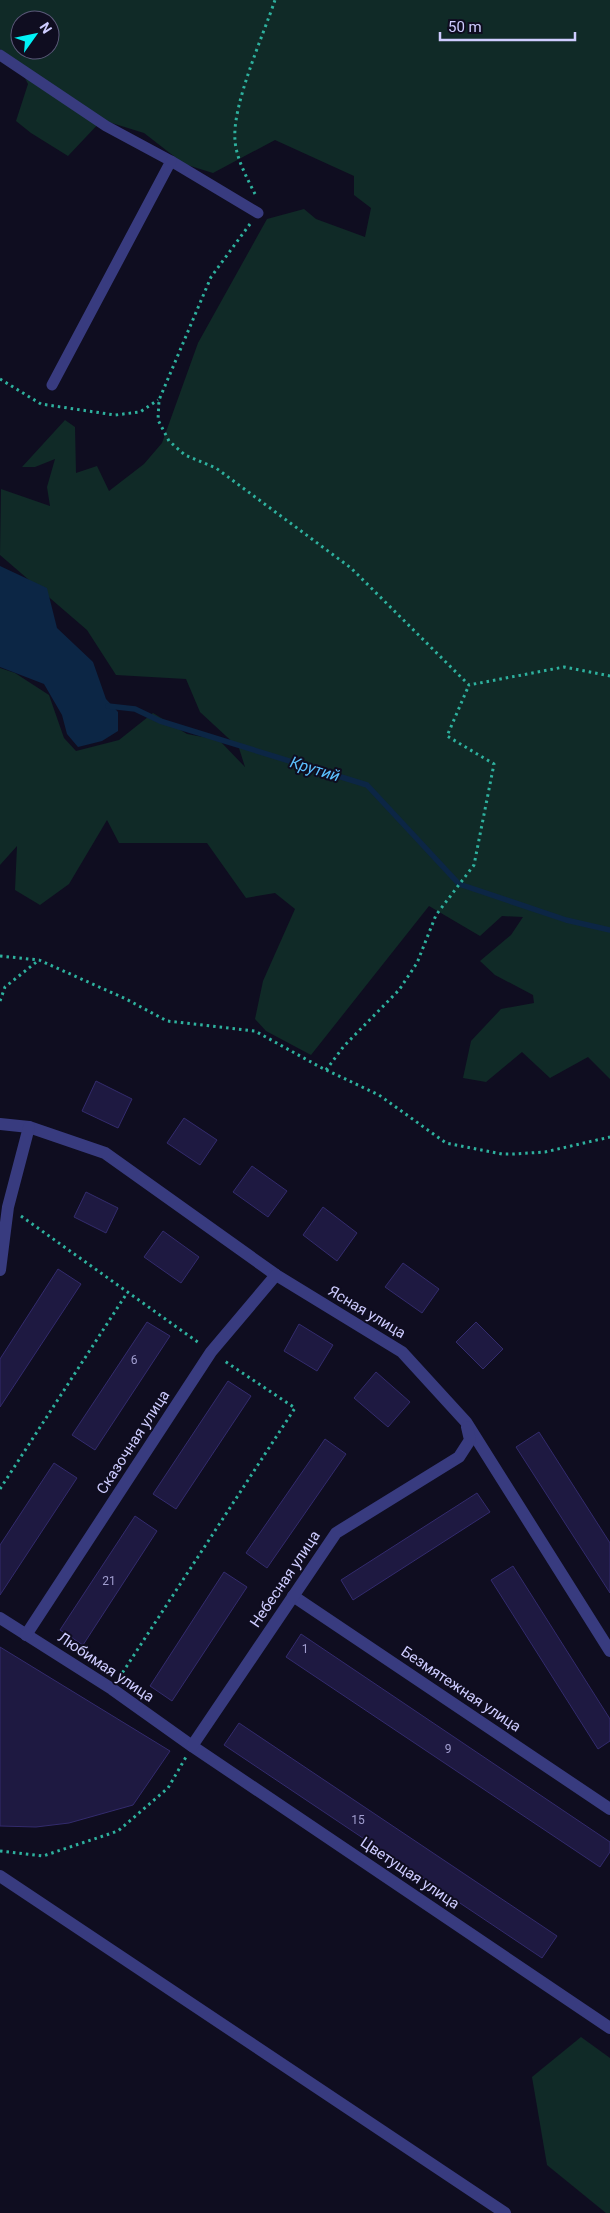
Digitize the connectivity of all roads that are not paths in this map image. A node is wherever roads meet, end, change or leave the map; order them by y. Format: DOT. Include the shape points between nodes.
graph roads {
  1 [pos="0,55"];
  2 [pos="171,161"];
  3 [pos="258,213"];
  4 [pos="52,385"];
  5 [pos="0,1124"];
  6 [pos="29,1128"];
  7 [pos="0,1270"];
  8 [pos="276,1275"];
  9 [pos="466,1422"];
  10 [pos="293,1596"];
  11 [pos="0,1618"];
  12 [pos="26,1635"];
  13 [pos="610,1650"];
  14 [pos="192,1746"];
  15 [pos="610,1809"];
  16 [pos="0,1876"];
  17 [pos="610,2028"];
  18 [pos="505,2213"];
  1 -- 2 [label="lane" via="106,126"];
  2 -- 3 [label="lane"];
  2 -- 4 [label="lane"];
  5 -- 6 [label="street, Ясная улица"];
  6 -- 7 [label="street" via="8,1207"];
  6 -- 8 [label="street, Ясная улица" via="105,1153"];
  8 -- 9 [label="street, Ясная улица" via="402,1352"];
  8 -- 12 [label="street, Сказочная улица" via="211,1352"];
  9 -- 10 [label="street, Небесная улица" via="470,1440 459,1457 336,1533"];
  9 -- 13 [label="street, Ясная улица"];
  10 -- 14 [label="street, Небесная улица"];
  10 -- 15 [label="street, Безмятежная улица"];
  11 -- 12 [label="street, Любимая улица"];
  12 -- 14 [label="street, Любимая улица" via="112,1689"];
  14 -- 17 [label="street, Цветущая улица"];
  16 -- 18 [label="street"];
}
